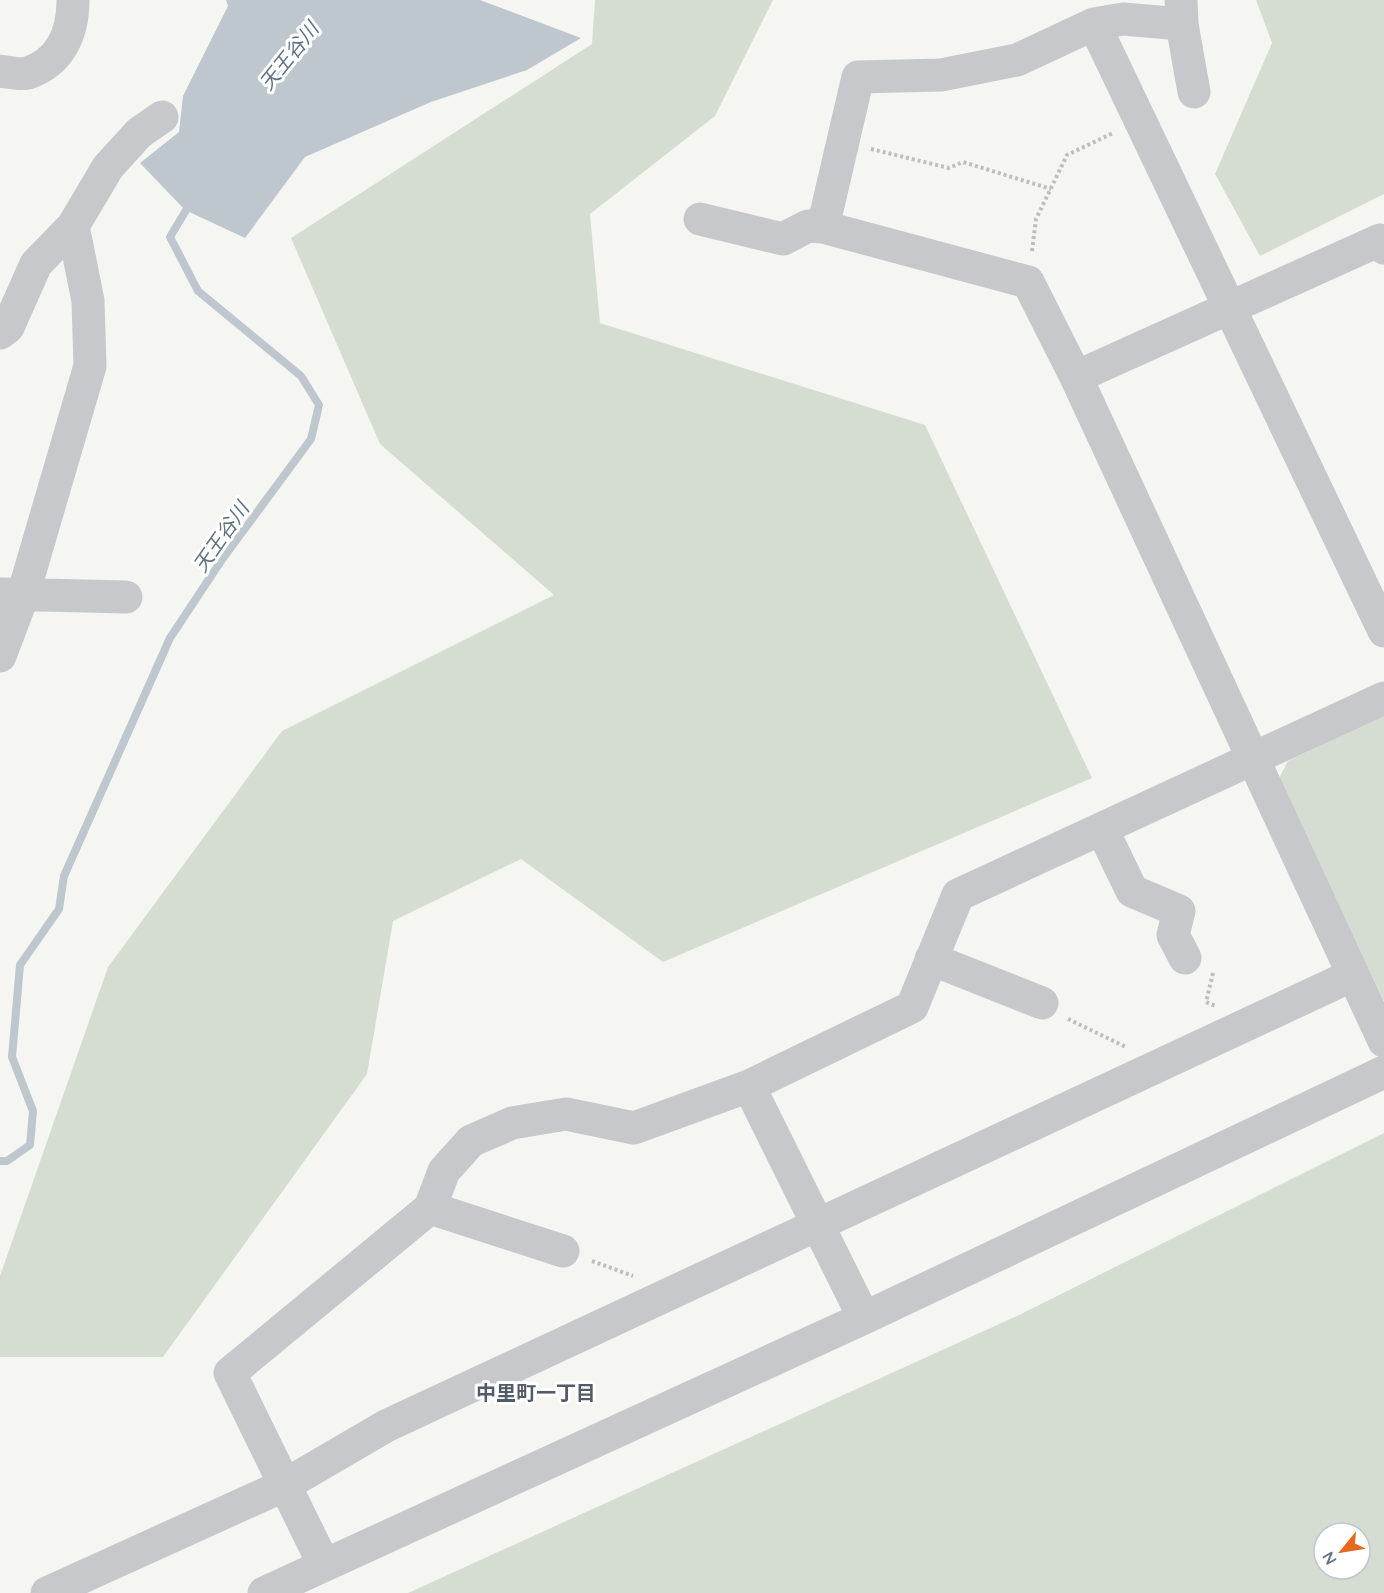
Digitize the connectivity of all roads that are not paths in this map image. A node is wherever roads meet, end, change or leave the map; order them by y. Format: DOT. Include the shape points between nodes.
graph roads {
  1 [pos="73,0"];
  2 [pos="1181,12"];
  3 [pos="1094,24"];
  4 [pos="0,71"];
  5 [pos="1194,92"];
  6 [pos="162,117"];
  7 [pos="700,219"];
  8 [pos="73,226"];
  9 [pos="823,227"];
  10 [pos="1384,248"];
  11 [pos="1230,308"];
  12 [pos="0,333"];
  13 [pos="1076,377"];
  14 [pos="12,595"];
  15 [pos="126,597"];
  16 [pos="1384,631"];
  17 [pos="0,656"];
  18 [pos="1384,698"];
  19 [pos="1253,758"];
  20 [pos="1102,829"];
  21 [pos="1185,958"];
  22 [pos="931,959"];
  23 [pos="1353,975"];
  24 [pos="1042,1003"];
  25 [pos="1384,1041"];
  26 [pos="1384,1072"];
  27 [pos="750,1086"];
  28 [pos="430,1208"];
  29 [pos="818,1223"];
  30 [pos="563,1251"];
  31 [pos="864,1318"];
  32 [pos="285,1485"];
  33 [pos="324,1565"];
  34 [pos="47,1593"];
  35 [pos="264,1593"];
  1 -- 4 [label="street" via="73,22 58,56 27,74"];
  2 -- 3 [label="street"];
  2 -- 5 [label="street"];
  3 -- 9 [label="street" via="1017,60 941,75 858,77"];
  3 -- 11 [label="street"];
  6 -- 8 [label="street" via="139,133 108,167"];
  7 -- 9 [label="street" via="783,239 808,226"];
  8 -- 12 [label="street" via="36,264 8,327"];
  8 -- 14 [label="street" via="88,301 90,366"];
  9 -- 13 [label="street" via="1028,282"];
  10 -- 11 [label="street" via="1380,240"];
  11 -- 13 [label="street"];
  11 -- 16 [label="street"];
  13 -- 19 [label="street"];
  14 -- 15 [label="street"];
  14 -- 17 [label="street"];
  18 -- 19 [label="street"];
  19 -- 20 [label="street"];
  19 -- 23 [label="street"];
  20 -- 21 [label="street" via="1132,891 1179,911 1173,935"];
  20 -- 22 [label="street" via="958,895"];
  22 -- 24 [label="street"];
  22 -- 27 [label="street" via="912,1007"];
  23 -- 25 [label="street"];
  23 -- 29 [label="street"];
  26 -- 31 [label="street"];
  27 -- 28 [label="street" via="634,1128 566,1114 512,1123 471,1141 444,1171"];
  27 -- 29 [label="street"];
  28 -- 30 [label="street"];
  28 -- 32 [label="street" via="230,1373"];
  29 -- 31 [label="street"];
  29 -- 32 [label="street" via="386,1426"];
  31 -- 33 [label="street"];
  32 -- 33 [label="street"];
  32 -- 34 [label="street"];
  33 -- 35 [label="street"];
}
